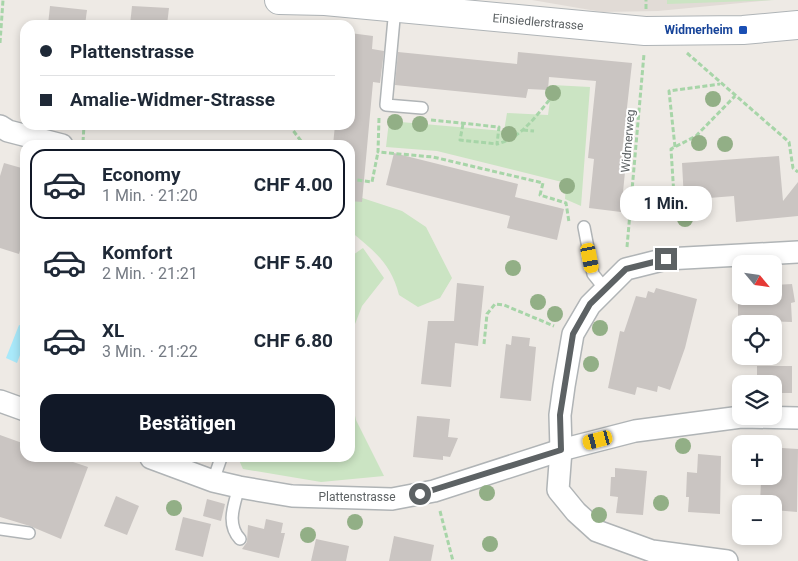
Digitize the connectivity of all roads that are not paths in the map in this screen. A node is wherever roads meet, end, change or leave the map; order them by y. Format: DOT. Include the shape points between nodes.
graph roads {
  1 [pos="278,0"];
  2 [pos="395,8"];
  3 [pos="798,24"];
  4 [pos="422,108"];
  5 [pos="0,126"];
  6 [pos="43,140"];
  7 [pos="584,227"];
  8 [pos="798,252"];
  9 [pos="605,290"];
  10 [pos="0,401"];
  11 [pos="20,408"];
  12 [pos="798,418"];
  13 [pos="561,450"];
  14 [pos="162,462"];
  15 [pos="219,462"];
  16 [pos="212,481"];
  17 [pos="238,487"];
  18 [pos="0,528"];
  19 [pos="29,533"];
  20 [pos="240,539"];
  21 [pos="726,561"];
  1 -- 2 [label="main road, Einsiedlerstrasse"];
  2 -- 3 [label="main road, Einsiedlerstrasse" via="646,31 743,30"];
  2 -- 4 [label="lane" via="386,104"];
  5 -- 6 [label="street"];
  7 -- 9 [label="lane" via="593,274"];
  8 -- 9 [label="street" via="666,259 626,269"];
  9 -- 13 [label="street" via="590,304 573,334 560,415"];
  10 -- 11 [label="street"];
  12 -- 13 [label="street, Plattenstrasse" via="741,417 635,431"];
  13 -- 17 [label="street, Plattenstrasse" via="434,491 392,499 292,496"];
  13 -- 21 [label="street" via="558,490 596,531 652,552"];
  14 -- 16 [label="street, Plattenstrasse"];
  15 -- 16 [label="lane"];
  16 -- 17 [label="street, Plattenstrasse"];
  17 -- 20 [label="lane" via="232,524"];
  18 -- 19 [label="lane"];
}
